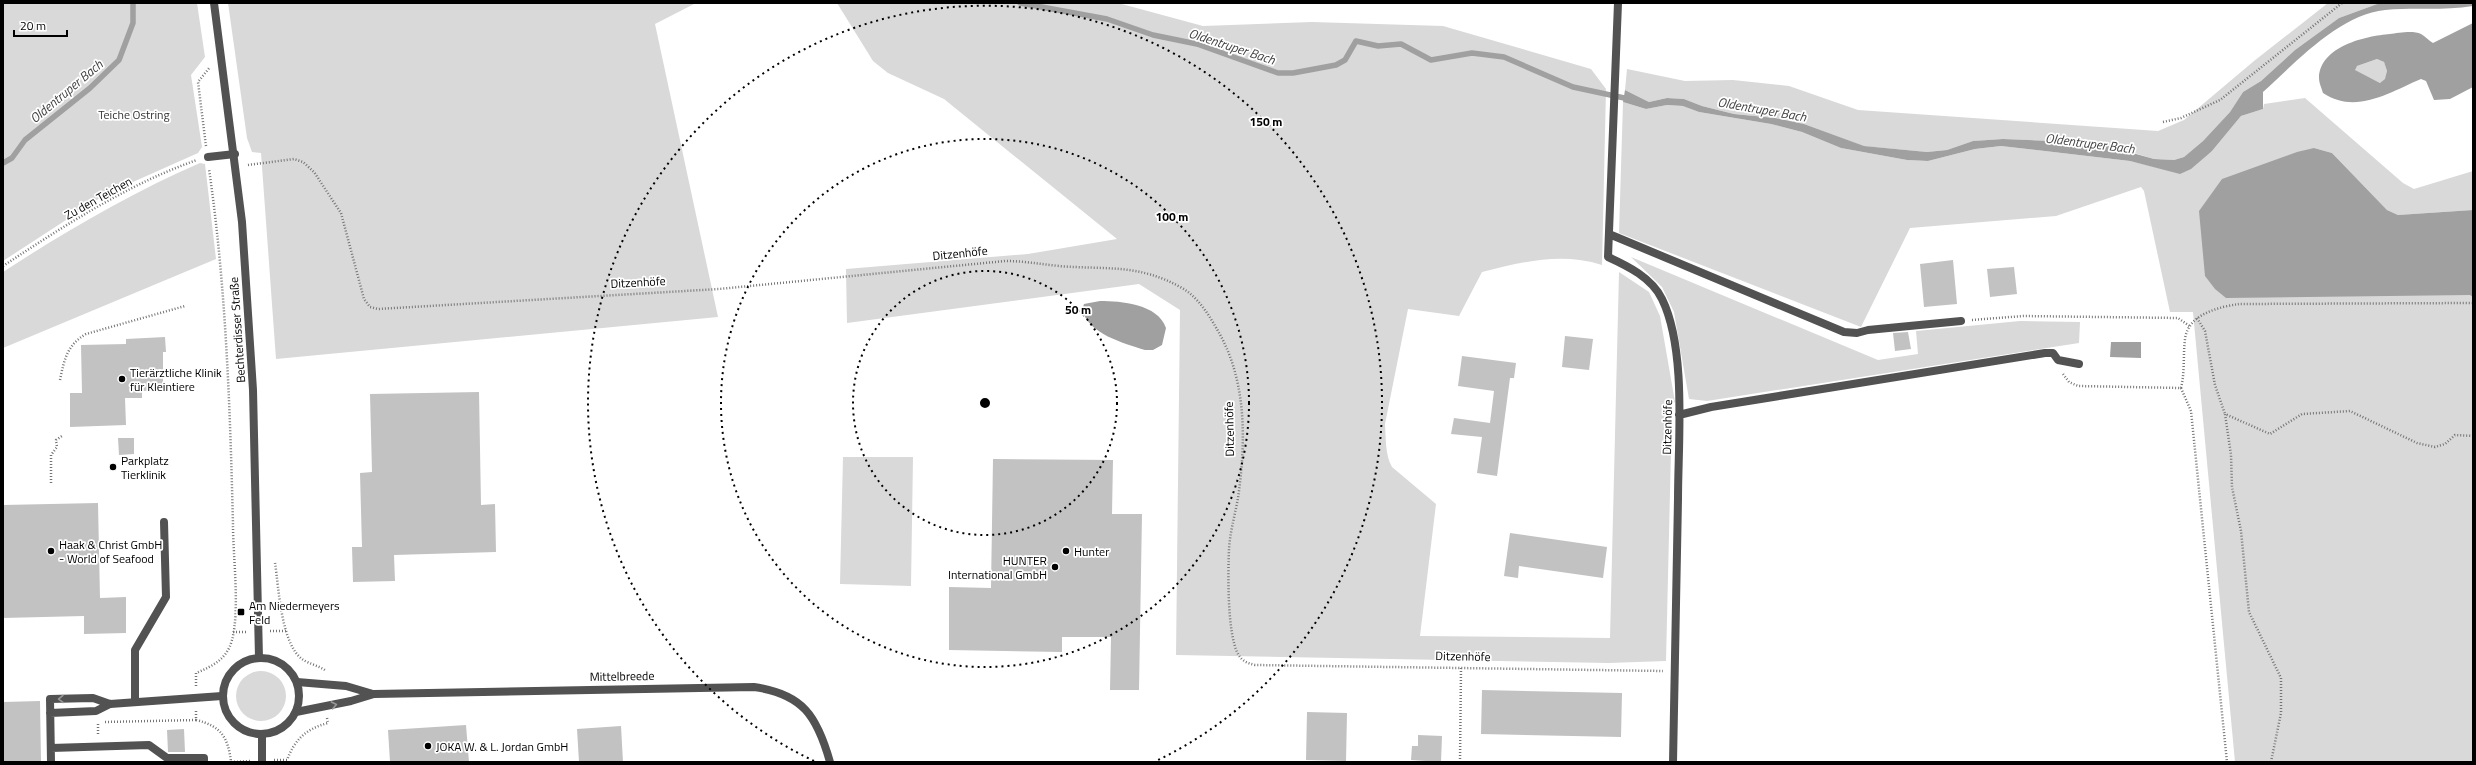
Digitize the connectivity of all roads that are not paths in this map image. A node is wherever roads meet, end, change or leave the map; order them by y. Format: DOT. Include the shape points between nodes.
graph roads {
  1 [pos="214,3"];
  2 [pos="1618,3"];
  3 [pos="235,154"];
  4 [pos="208,157"];
  5 [pos="1609,234"];
  6 [pos="1961,321"];
  7 [pos="2079,364"];
  8 [pos="1679,415"];
  9 [pos="164,522"];
  10 [pos="260,658"];
  11 [pos="297,682"];
  12 [pos="374,694"];
  13 [pos="222,696"];
  14 [pos="135,701"];
  15 [pos="110,704"];
  16 [pos="296,712"];
  17 [pos="50,713"];
  18 [pos="262,735"];
  19 [pos="51,748"];
  20 [pos="51,762"];
  21 [pos="204,762"];
  22 [pos="262,762"];
  23 [pos="830,762"];
  24 [pos="1673,762"];
  1 -- 3 [label="street, Bechterdisser Straße"];
  2 -- 5 [label="street"];
  3 -- 4 [label="street"];
  3 -- 10 [label="street, Bechterdisser Straße" via="253,390"];
  5 -- 6 [label="street" via="1844,332 1857,333"];
  5 -- 8 [label="street, Ditzenhöfe" via="1608,257 1652,284 1668,314 1676,360"];
  7 -- 8 [label="street" via="2058,360 2053,353 2045,353 1712,407"];
  8 -- 24 [label="street, Ditzenhöfe"];
  9 -- 14 [label="street" via="166,597 135,650"];
  10 -- 11 [label="street" via="275,661 288,669"];
  10 -- 13 [label="street" via="245,661 233,670 225,682"];
  11 -- 12 [label="street" via="346,686"];
  11 -- 16 [label="street" via="299,698"];
  16 -- 12 [label="street, one-way"];
  12 -- 23 [label="street, Mittelbreede" via="734,686 772,689 795,699 803,706 820,733"];
  13 -- 14 [label="street"];
  13 -- 18 [label="street" via="225,712 234,724 247,732"];
  14 -- 15 [label="street"];
  15 -- 17 [label="street" via="96,711"];
  15 -- 17 [label="street, one-way" via="93,698 50,699"];
  16 -- 18 [label="street" via="288,724 276,732"];
  17 -- 19 [label="street"];
  18 -- 22 [label="street"];
  19 -- 20 [label="street"];
  19 -- 21 [label="street" via="149,745 167,758 204,758"];
}
